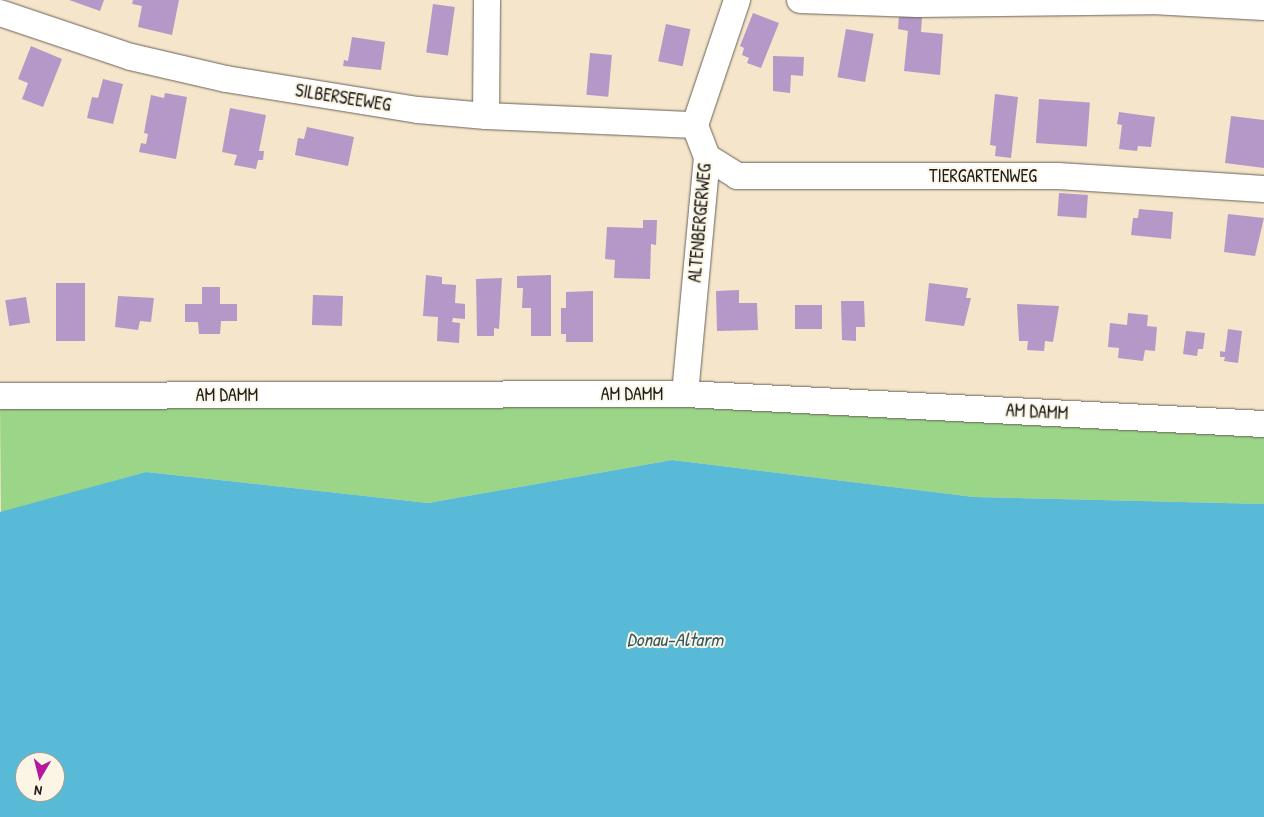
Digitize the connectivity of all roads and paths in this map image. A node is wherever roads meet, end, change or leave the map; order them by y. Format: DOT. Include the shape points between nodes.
graph roads {
  1 [pos="487,0"];
  2 [pos="737,0"];
  3 [pos="800,0"];
  4 [pos="1264,6"];
  5 [pos="0,13"];
  6 [pos="486,116"];
  7 [pos="695,125"];
  8 [pos="707,157"];
  9 [pos="1264,189"];
  10 [pos="685,394"];
  11 [pos="0,396"];
  12 [pos="1264,424"];
  1 -- 6 [label="street"];
  2 -- 7 [label="street"];
  3 -- 4 [label="street" via="888,4 1152,1"];
  5 -- 6 [label="street, SILBERSEEWEG" via="131,57 226,78 418,110"];
  6 -- 7 [label="street, SILBERSEEWEG"];
  7 -- 8 [label="street, ALTENBERGERWEG"];
  8 -- 9 [label="street, TIERGARTENWEG" via="737,176 1058,176"];
  8 -- 10 [label="street, ALTENBERGERWEG"];
  10 -- 11 [label="street, AM DAMM"];
  10 -- 12 [label="street, AM DAMM"];
}
